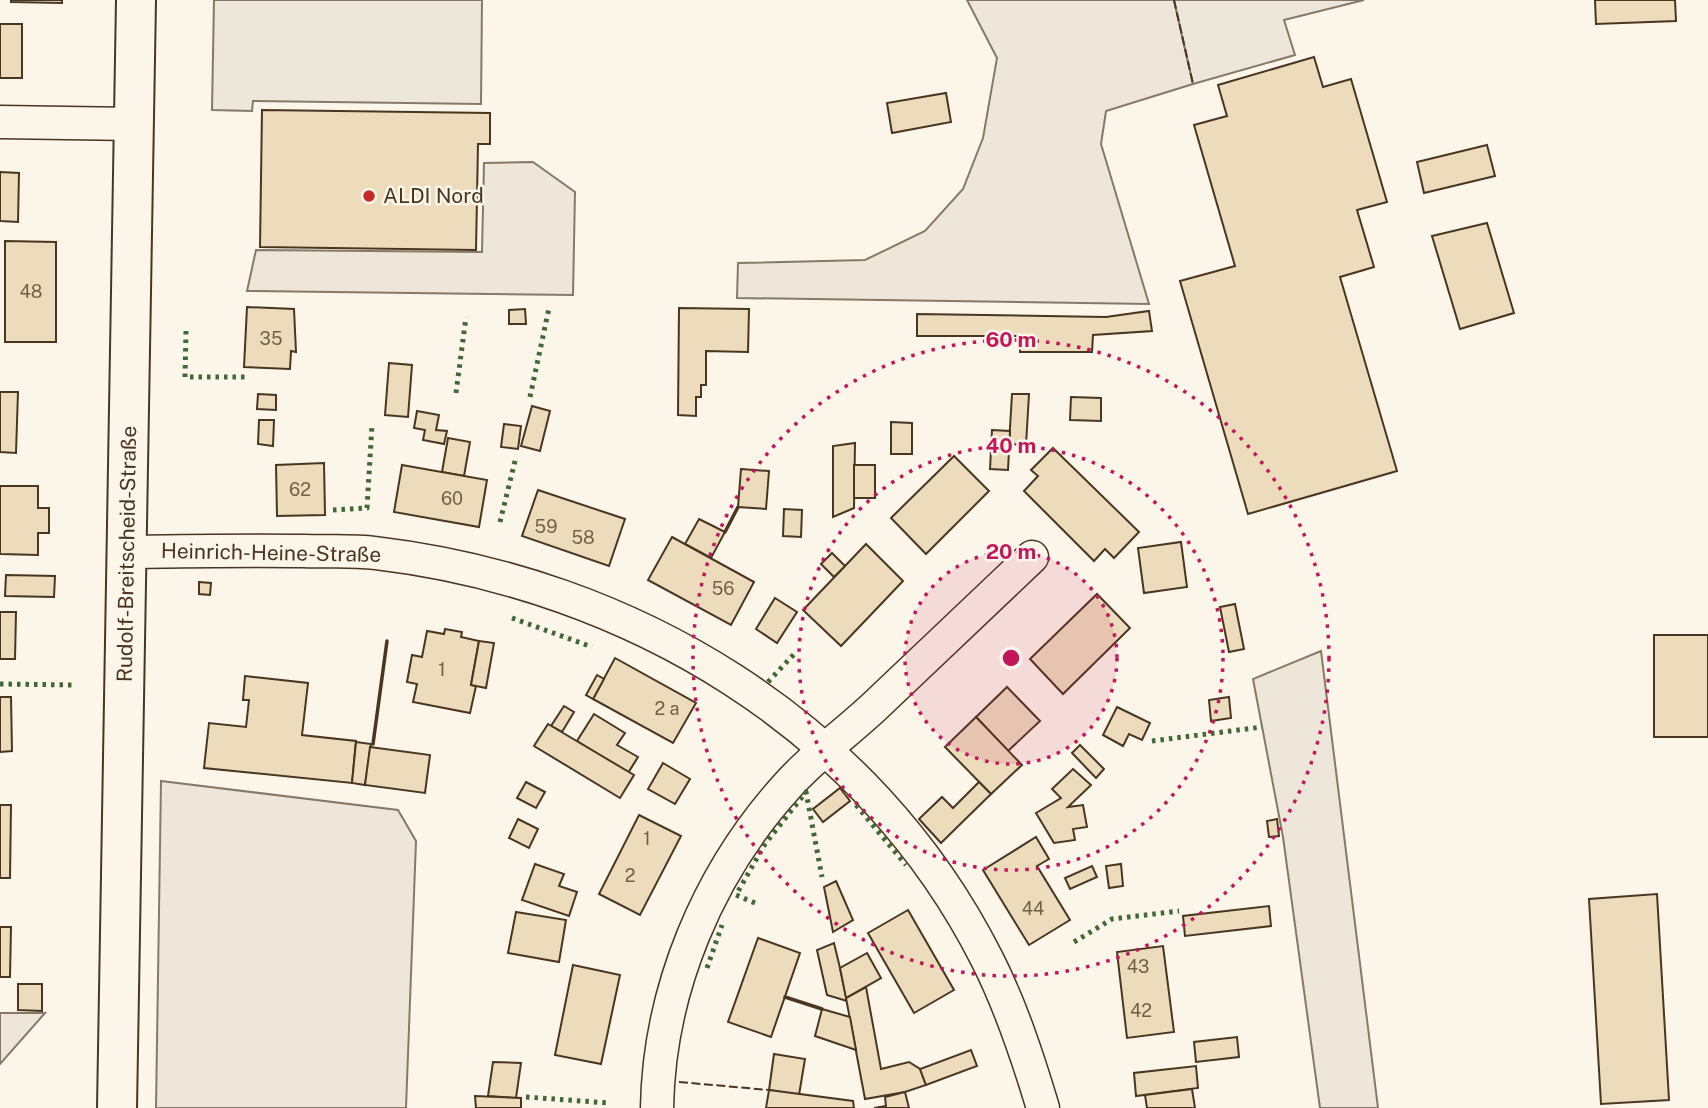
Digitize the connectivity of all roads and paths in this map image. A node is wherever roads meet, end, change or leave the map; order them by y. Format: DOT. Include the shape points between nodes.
graph roads {
  1 [pos="136,0"];
  2 [pos="0,122"];
  3 [pos="133,124"];
  4 [pos="128,552"];
  5 [pos="1032,557"];
  6 [pos="827,751"];
  7 [pos="117,1108"];
  8 [pos="657,1108"];
  9 [pos="1044,1108"];
  1 -- 3 [label="street, Rudolf-Breitscheid-Straße"];
  2 -- 3 [label="street"];
  3 -- 4 [label="street, Rudolf-Breitscheid-Straße"];
  4 -- 6 [label="street, Heinrich-Heine-Straße" via="372,552 498,575 613,614 669,640 727,673"];
  4 -- 7 [label="street, Rudolf-Breitscheid-Straße"];
  5 -- 6 [label="street"];
  6 -- 8 [label="street" via="788,784 737,849 690,940 664,1043"];
  6 -- 9 [label="street, Heinrich-Heine-Straße" via="886,812 932,870 987,958"];
}
